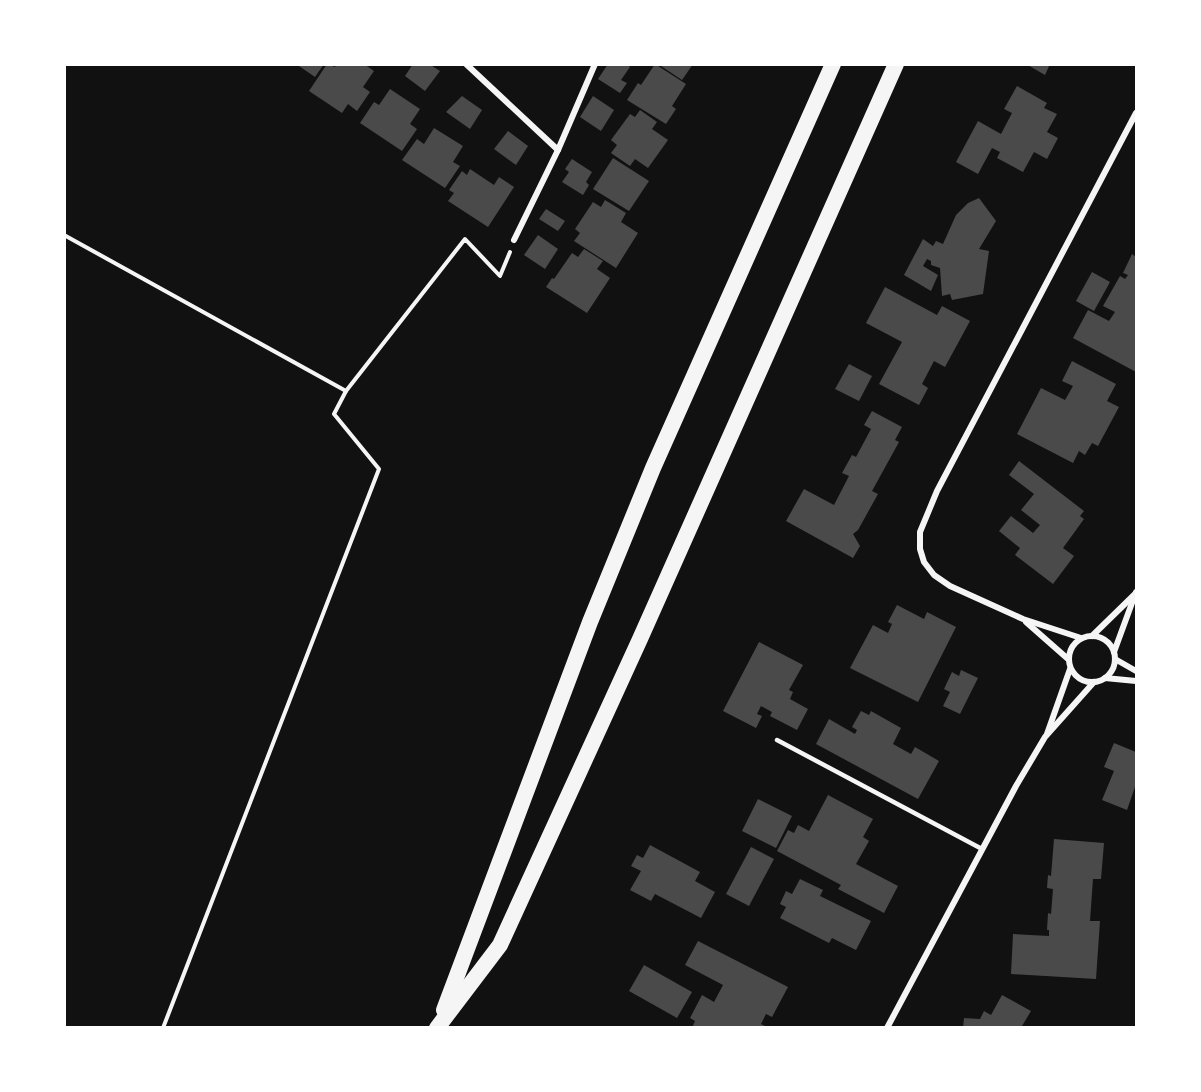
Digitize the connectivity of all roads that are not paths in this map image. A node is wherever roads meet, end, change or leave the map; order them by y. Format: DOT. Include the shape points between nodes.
graph roads {
  1 [pos="466,64"];
  2 [pos="595,64"];
  3 [pos="833,64"];
  4 [pos="896,64"];
  5 [pos="1137,112"];
  6 [pos="558,150"];
  7 [pos="514,240"];
  8 [pos="1136,593"];
  9 [pos="1023,619"];
  10 [pos="1092,636"];
  11 [pos="1081,638"];
  12 [pos="1114,655"];
  13 [pos="1068,659"];
  14 [pos="1070,669"];
  15 [pos="1137,670"];
  16 [pos="1105,678"];
  17 [pos="1137,681"];
  18 [pos="1094,682"];
  19 [pos="1045,737"];
  20 [pos="777,740"];
  21 [pos="982,849"];
  22 [pos="437,1028"];
  23 [pos="887,1028"];
  1 -- 6 [label="street"];
  2 -- 6 [label="street"];
  3 -- 22 [label="highway" via="653,468"];
  4 -- 22 [label="highway" via="500,945"];
  5 -- 9 [label="street" via="937,491 920,532 924,562 934,575"];
  6 -- 7 [label="street"];
  8 -- 10 [label="street"];
  8 -- 12 [label="street"];
  9 -- 11 [label="street"];
  9 -- 13 [label="street"];
  10 -- 11 [label="street"];
  10 -- 12 [label="street" via="1109,644"];
  11 -- 13 [label="street" via="1070,650"];
  12 -- 15 [label="street"];
  12 -- 16 [label="street" via="1112,669"];
  13 -- 14 [label="street"];
  14 -- 18 [label="street" via="1080,679"];
  14 -- 19 [label="street"];
  16 -- 17 [label="street"];
  16 -- 18 [label="street"];
  18 -- 19 [label="street"];
  19 -- 21 [label="street"];
  20 -- 21 [label="lane"];
  21 -- 23 [label="street"];
}
